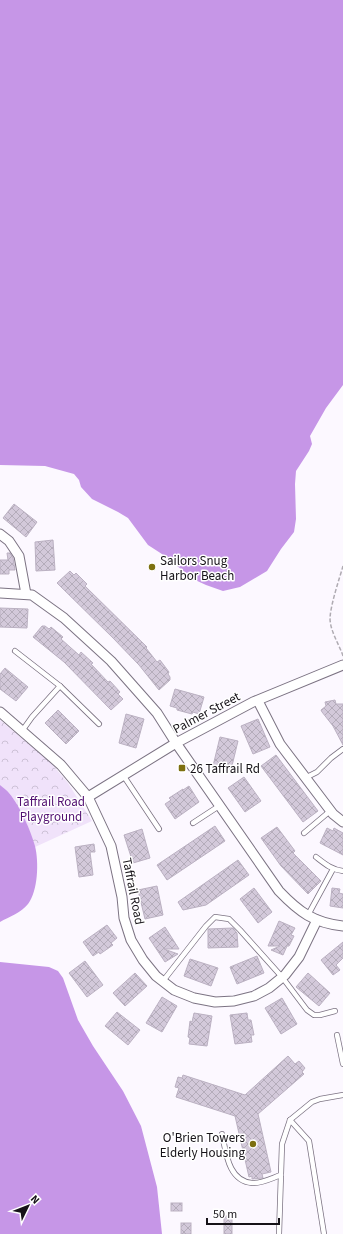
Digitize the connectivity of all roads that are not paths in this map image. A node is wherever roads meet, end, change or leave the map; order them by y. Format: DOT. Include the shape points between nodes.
graph roads {
  1 [pos="0,534"];
  2 [pos="0,593"];
  3 [pos="26,594"];
  4 [pos="15,651"];
  5 [pos="343,665"];
  6 [pos="60,686"];
  7 [pos="258,701"];
  8 [pos="0,712"];
  9 [pos="99,724"];
  10 [pos="22,731"];
  11 [pos="176,743"];
  12 [pos="343,749"];
  13 [pos="123,775"];
  14 [pos="306,778"];
  15 [pos="88,797"];
  16 [pos="219,806"];
  17 [pos="330,811"];
  18 [pos="343,822"];
  19 [pos="193,823"];
  20 [pos="159,829"];
  21 [pos="304,833"];
  22 [pos="316,857"];
  23 [pos="333,869"];
  24 [pos="343,871"];
  25 [pos="308,915"];
  26 [pos="317,920"];
  27 [pos="343,926"];
  28 [pos="282,977"];
  29 [pos="163,981"];
  30 [pos="335,1011"];
  31 [pos="337,1035"];
  32 [pos="343,1064"];
  33 [pos="343,1095"];
  34 [pos="290,1120"];
  35 [pos="222,1134"];
  36 [pos="281,1175"];
  37 [pos="279,1234"];
  38 [pos="324,1234"];
  1 -- 3 [label="street" via="9,541 19,556"];
  2 -- 3 [label="street"];
  3 -- 11 [label="street" via="32,595 64,618 111,661 157,713"];
  4 -- 6 [label="lane"];
  5 -- 7 [label="street, Palmer Street"];
  6 -- 9 [label="lane"];
  6 -- 10 [label="lane"];
  7 -- 11 [label="street, Palmer Street"];
  7 -- 14 [label="street" via="280,744"];
  8 -- 10 [label="street, Taffrail Road"];
  10 -- 15 [label="street, Taffrail Road" via="61,765"];
  11 -- 13 [label="street, Palmer Street"];
  11 -- 16 [label="street"];
  12 -- 14 [label="lane" via="317,772"];
  13 -- 15 [label="street, Palmer Street"];
  13 -- 20 [label="lane"];
  14 -- 17 [label="street"];
  15 -- 29 [label="street, Taffrail Road" via="111,846 124,918 131,940 143,960"];
  16 -- 19 [label="lane"];
  16 -- 25 [label="street" via="280,892 294,907"];
  17 -- 18 [label="street"];
  17 -- 21 [label="lane"];
  22 -- 23 [label="lane"];
  23 -- 24 [label="lane"];
  23 -- 25 [label="lane"];
  25 -- 26 [label="street"];
  26 -- 27 [label="street"];
  26 -- 28 [label="street, Taffrail Road" via="299,957"];
  28 -- 29 [label="street, Taffrail Road" via="254,996 215,1002 194,998 174,990"];
  28 -- 29 [label="lane" via="228,919 215,917"];
  28 -- 30 [label="lane" via="307,1010 314,1015"];
  31 -- 32 [label="lane"];
  33 -- 34 [label="lane" via="312,1102"];
  34 -- 36 [label="lane" via="282,1144"];
  34 -- 38 [label="lane" via="309,1141"];
  35 -- 36 [label="lane" via="234,1174 252,1183"];
  36 -- 37 [label="lane"];
}
